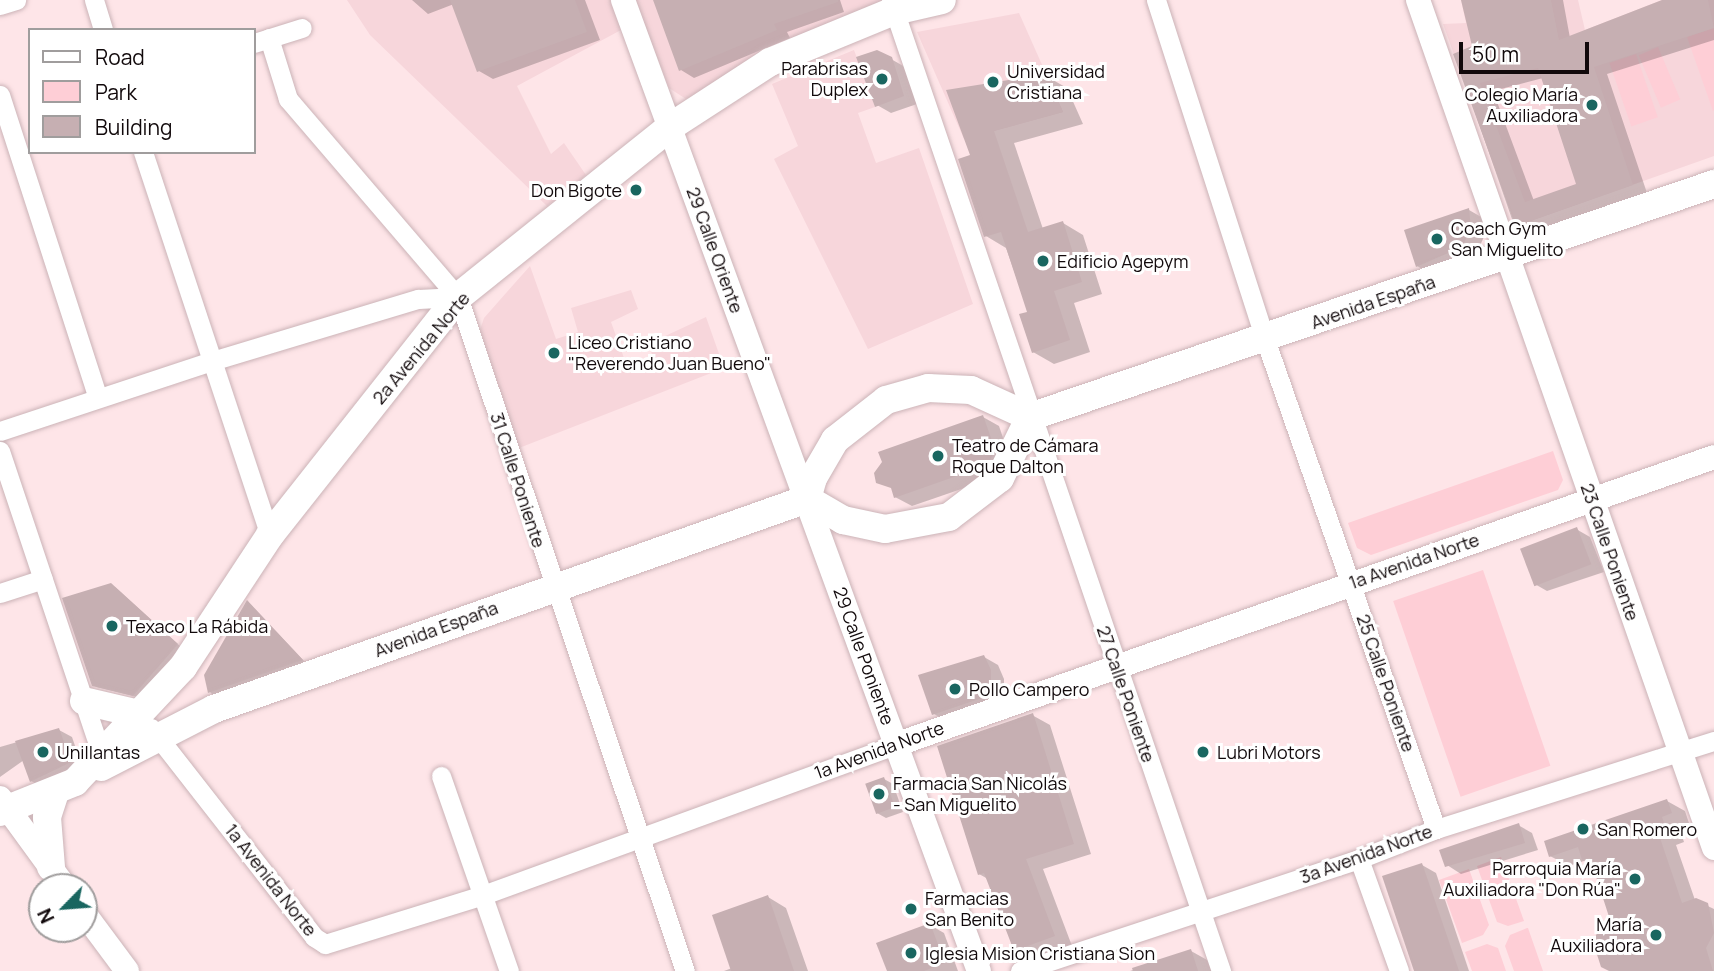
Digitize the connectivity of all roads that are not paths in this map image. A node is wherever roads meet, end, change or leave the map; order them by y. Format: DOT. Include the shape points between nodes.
graph roads {
  1 [pos="16,0"];
  2 [pos="93,0"];
  3 [pos="623,0"];
  4 [pos="942,0"];
  5 [pos="1156,0"];
  6 [pos="1418,0"];
  7 [pos="0,5"];
  8 [pos="892,5"];
  9 [pos="102,28"];
  10 [pos="302,28"];
  11 [pos="261,40"];
  12 [pos="0,95"];
  13 [pos="670,127"];
  14 [pos="144,154"];
  15 [pos="1714,184"];
  16 [pos="1505,256"];
  17 [pos="458,297"];
  18 [pos="1265,339"];
  19 [pos="212,361"];
  20 [pos="98,398"];
  21 [pos="1030,417"];
  22 [pos="0,431"];
  23 [pos="0,451"];
  24 [pos="1714,457"];
  25 [pos="807,499"];
  26 [pos="1592,501"];
  27 [pos="270,535"];
  28 [pos="43,579"];
  29 [pos="1351,582"];
  30 [pos="553,587"];
  31 [pos="0,593"];
  32 [pos="1117,666"];
  33 [pos="183,667"];
  34 [pos="83,701"];
  35 [pos="214,709"];
  36 [pos="139,714"];
  37 [pos="157,735"];
  38 [pos="1714,741"];
  39 [pos="895,744"];
  40 [pos="1680,752"];
  41 [pos="103,760"];
  42 [pos="441,776"];
  43 [pos="65,787"];
  44 [pos="3,807"];
  45 [pos="1436,829"];
  46 [pos="640,836"];
  47 [pos="1714,848"];
  48 [pos="1359,859"];
  49 [pos="55,873"];
  50 [pos="57,873"];
  51 [pos="483,895"];
  52 [pos="1201,911"];
  53 [pos="98,932"];
  54 [pos="127,971"];
  55 [pos="509,971"];
  56 [pos="685,971"];
  57 [pos="979,971"];
  58 [pos="1020,971"];
  59 [pos="1221,971"];
  60 [pos="1399,971"];
  1 -- 7 [label="street"];
  2 -- 9 [label="street"];
  3 -- 13 [label="street, 29 Calle Oriente"];
  4 -- 8 [label="main road, 2a Avenida Norte"];
  5 -- 18 [label="street, 25 Calle Poniente"];
  6 -- 16 [label="street, 23 Calle Poniente"];
  8 -- 13 [label="main road, 2a Avenida Norte" via="770,62"];
  8 -- 21 [label="street, 27 Calle Poniente"];
  10 -- 11 [label="street"];
  11 -- 17 [label="street, 31 Calle Poniente" via="288,99"];
  12 -- 20 [label="street"];
  13 -- 17 [label="main road, 2a Avenida Norte"];
  13 -- 25 [label="street, 29 Calle Oriente"];
  14 -- 19 [label="street"];
  15 -- 16 [label="main road, Avenida España"];
  16 -- 18 [label="main road, Avenida España"];
  16 -- 26 [label="street, 23 Calle Poniente"];
  17 -- 19 [label="street" via="418,299"];
  17 -- 27 [label="main road, 2a Avenida Norte"];
  17 -- 30 [label="street, 31 Calle Poniente"];
  18 -- 21 [label="main road, Avenida España"];
  18 -- 29 [label="street, 25 Calle Poniente"];
  19 -- 20 [label="street"];
  19 -- 27 [label="street"];
  20 -- 22 [label="street"];
  21 -- 25 [label="main road" via="1000,478 949,517 885,529 843,520"];
  21 -- 25 [label="main road" via="971,390 928,388 886,400 835,440 813,478"];
  21 -- 32 [label="street, 27 Calle Poniente"];
  23 -- 28 [label="street"];
  24 -- 26 [label="street, 1a Avenida Norte"];
  25 -- 30 [label="main road, Avenida España"];
  25 -- 39 [label="street, 29 Calle Poniente"];
  26 -- 29 [label="street, 1a Avenida Norte"];
  26 -- 40 [label="street, 23 Calle Poniente"];
  27 -- 33 [label="main road, 2a Avenida Norte"];
  28 -- 31 [label="street"];
  28 -- 34 [label="street"];
  29 -- 32 [label="street, 1a Avenida Norte"];
  29 -- 45 [label="street, 25 Calle Poniente"];
  30 -- 35 [label="main road, Avenida España"];
  30 -- 46 [label="street, 31 Calle Poniente"];
  32 -- 39 [label="street, 1a Avenida Norte"];
  32 -- 52 [label="street, 27 Calle Poniente"];
  33 -- 35 [label="main road" via="188,696"];
  33 -- 36 [label="main road, 2a Avenida Norte"];
  34 -- 36 [label="main road"];
  34 -- 41 [label="street"];
  35 -- 37 [label="main road, Avenida España"];
  36 -- 37 [label="street, 1a Avenida Norte"];
  36 -- 41 [label="main road, 2a Avenida Norte"];
  37 -- 41 [label="main road, Avenida España"];
  37 -- 51 [label="street, 1a Avenida Norte" via="314,937 325,944"];
  38 -- 40 [label="street, 3a Avenida Norte"];
  39 -- 46 [label="street, 1a Avenida Norte"];
  39 -- 57 [label="street, 29 Calle Poniente"];
  40 -- 45 [label="street, 3a Avenida Norte"];
  40 -- 47 [label="street, 23 Calle Poniente"];
  41 -- 43 [label="main road, Avenida España"];
  42 -- 51 [label="street"];
  43 -- 44 [label="main road"];
  43 -- 50 [label="main road" via="47,828"];
  44 -- 49 [label="street"];
  45 -- 48 [label="street, 3a Avenida Norte"];
  46 -- 51 [label="street, 1a Avenida Norte"];
  46 -- 56 [label="street, 31 Calle Poniente"];
  48 -- 52 [label="street, 3a Avenida Norte"];
  48 -- 60 [label="street"];
  51 -- 55 [label="street"];
  52 -- 58 [label="street, 3a Avenida Norte"];
  52 -- 59 [label="street, 27 Calle Poniente"];
  53 -- 54 [label="street"];
}
